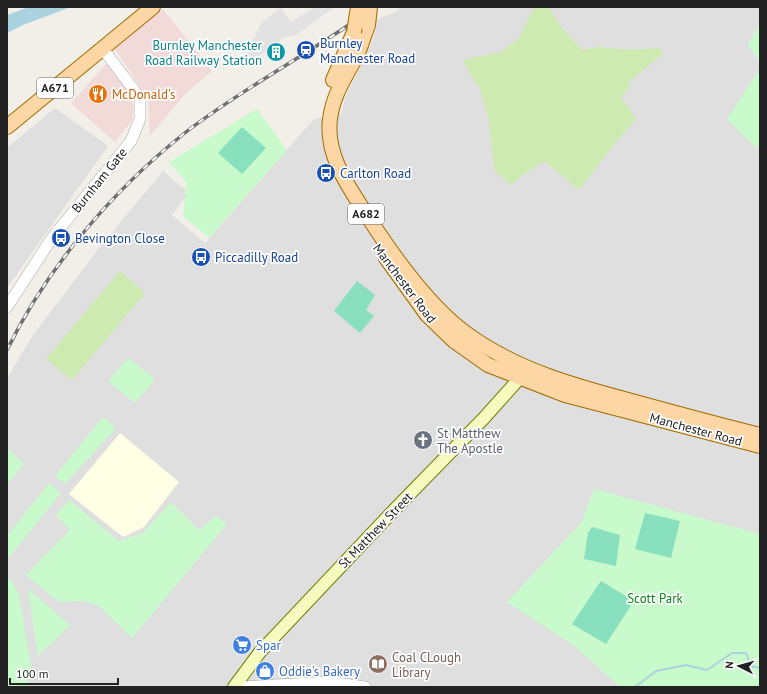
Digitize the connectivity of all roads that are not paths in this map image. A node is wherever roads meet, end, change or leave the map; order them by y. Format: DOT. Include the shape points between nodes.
graph roads {
  1 [pos="152,7"];
  2 [pos="358,7"];
  3 [pos="370,7"];
  4 [pos="359,26"];
  5 [pos="103,49"];
  6 [pos="7,127"];
  7 [pos="7,307"];
  8 [pos="524,373"];
  9 [pos="759,440"];
  10 [pos="234,687"];
  11 [pos="241,687"];
  12 [pos="365,687"];
  1 -- 5 [label="main road, A671"];
  2 -- 4 [label="main road, Manchester Road / A682, bridge"];
  3 -- 4 [label="main road, Manchester Road / A682, bridge"];
  4 -- 8 [label="main road, Manchester Road / A682" via="361,46 335,94 330,118 329,134 345,182 389,249 443,314 466,334"];
  5 -- 6 [label="main road, A671"];
  5 -- 7 [label="street, Burnham Gate" via="140,98 140,119 131,141 52,238"];
  8 -- 9 [label="main road, Manchester Road / A682" via="572,385 601,399"];
  8 -- 10 [label="main road, St Matthew Street" via="260,652"];
  11 -- 12 [label="street" via="329,682"];
}
